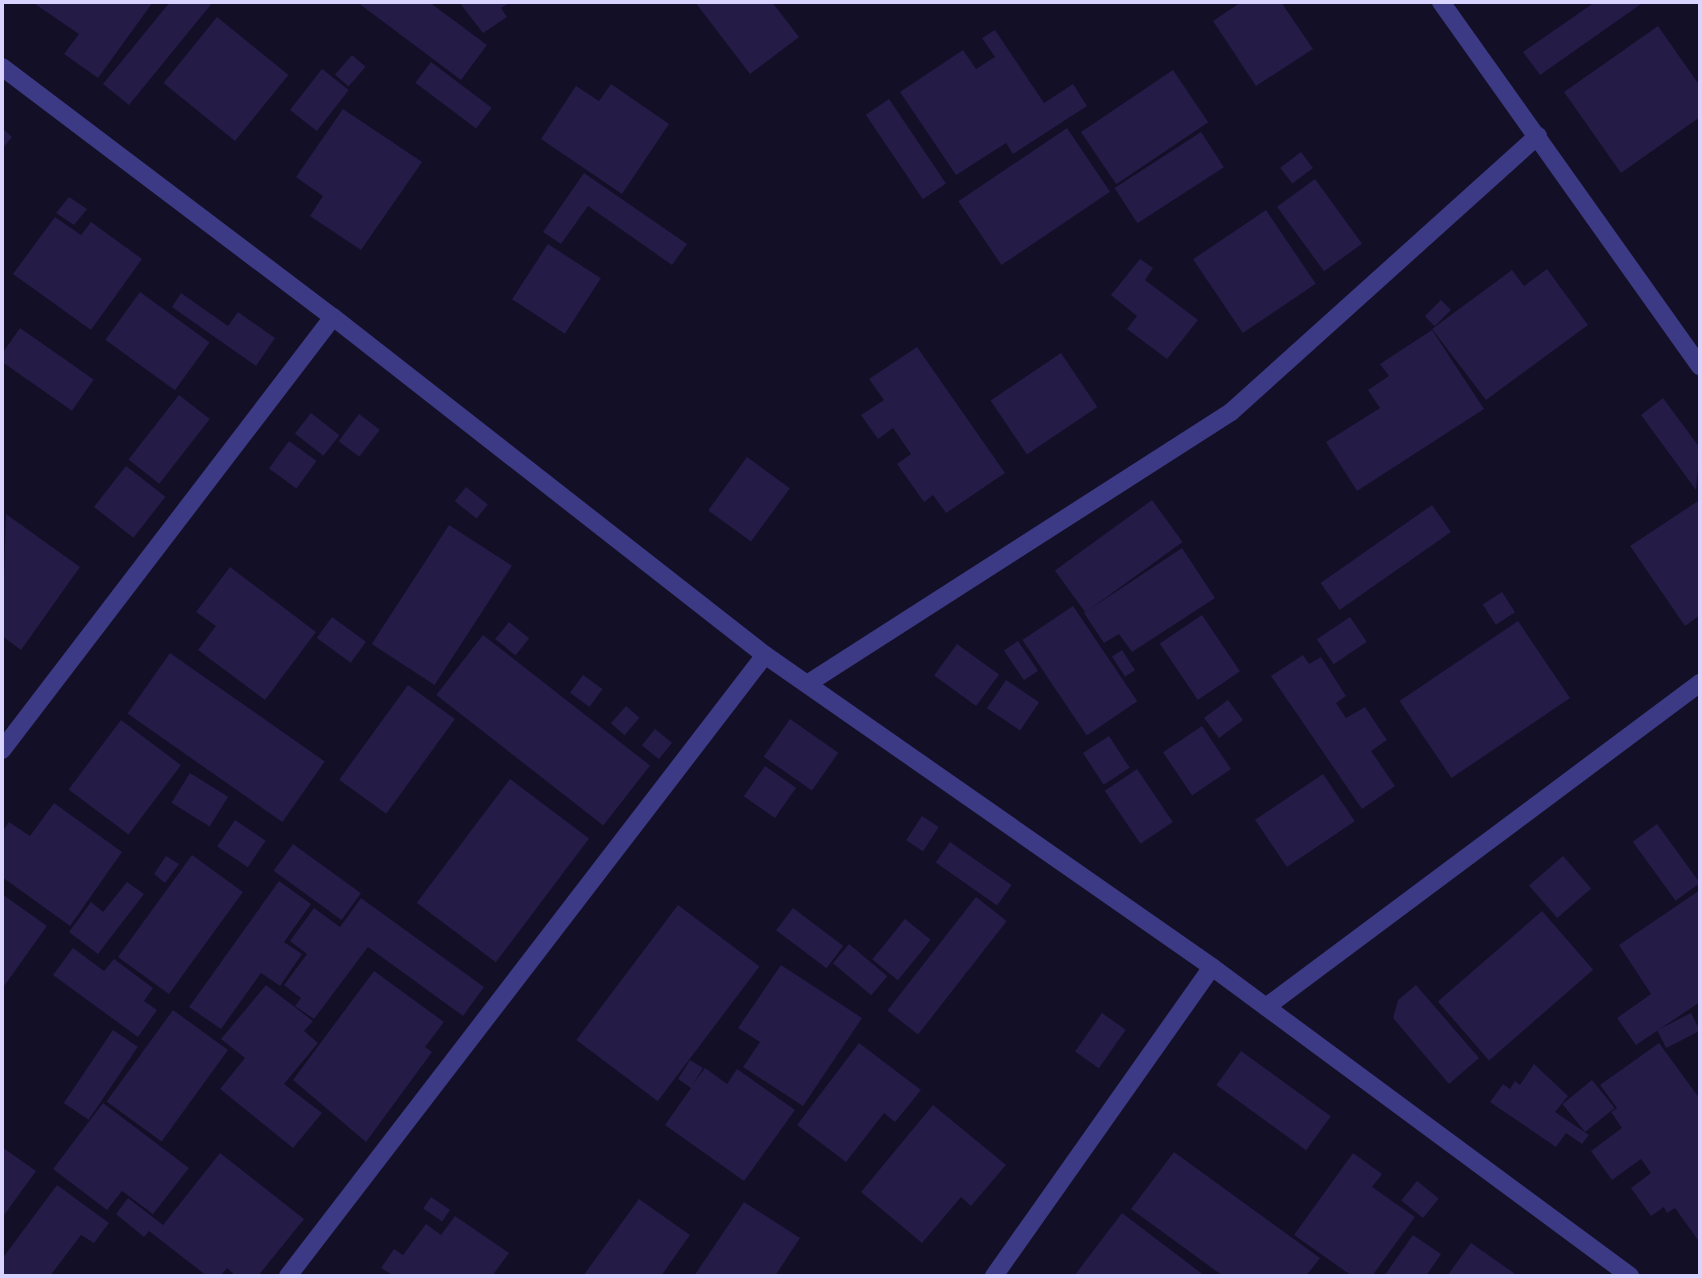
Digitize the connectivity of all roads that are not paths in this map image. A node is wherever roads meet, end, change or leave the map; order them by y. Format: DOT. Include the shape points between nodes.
graph roads {
  1 [pos="1441,2"];
  2 [pos="2,67"];
  3 [pos="1538,136"];
  4 [pos="333,317"];
  5 [pos="1700,366"];
  6 [pos="765,655"];
  7 [pos="1700,683"];
  8 [pos="807,684"];
  9 [pos="2,750"];
  10 [pos="1212,967"];
  11 [pos="1266,1007"];
  12 [pos="288,1276"];
  13 [pos="995,1276"];
  14 [pos="1630,1276"];
  1 -- 3 [label="street"];
  2 -- 4 [label="street"];
  3 -- 5 [label="street"];
  3 -- 8 [label="street" via="1231,412"];
  4 -- 6 [label="street"];
  4 -- 9 [label="street"];
  6 -- 8 [label="street"];
  6 -- 12 [label="street"];
  7 -- 11 [label="street"];
  8 -- 10 [label="street"];
  10 -- 11 [label="street"];
  10 -- 13 [label="street"];
  11 -- 14 [label="street"];
}
